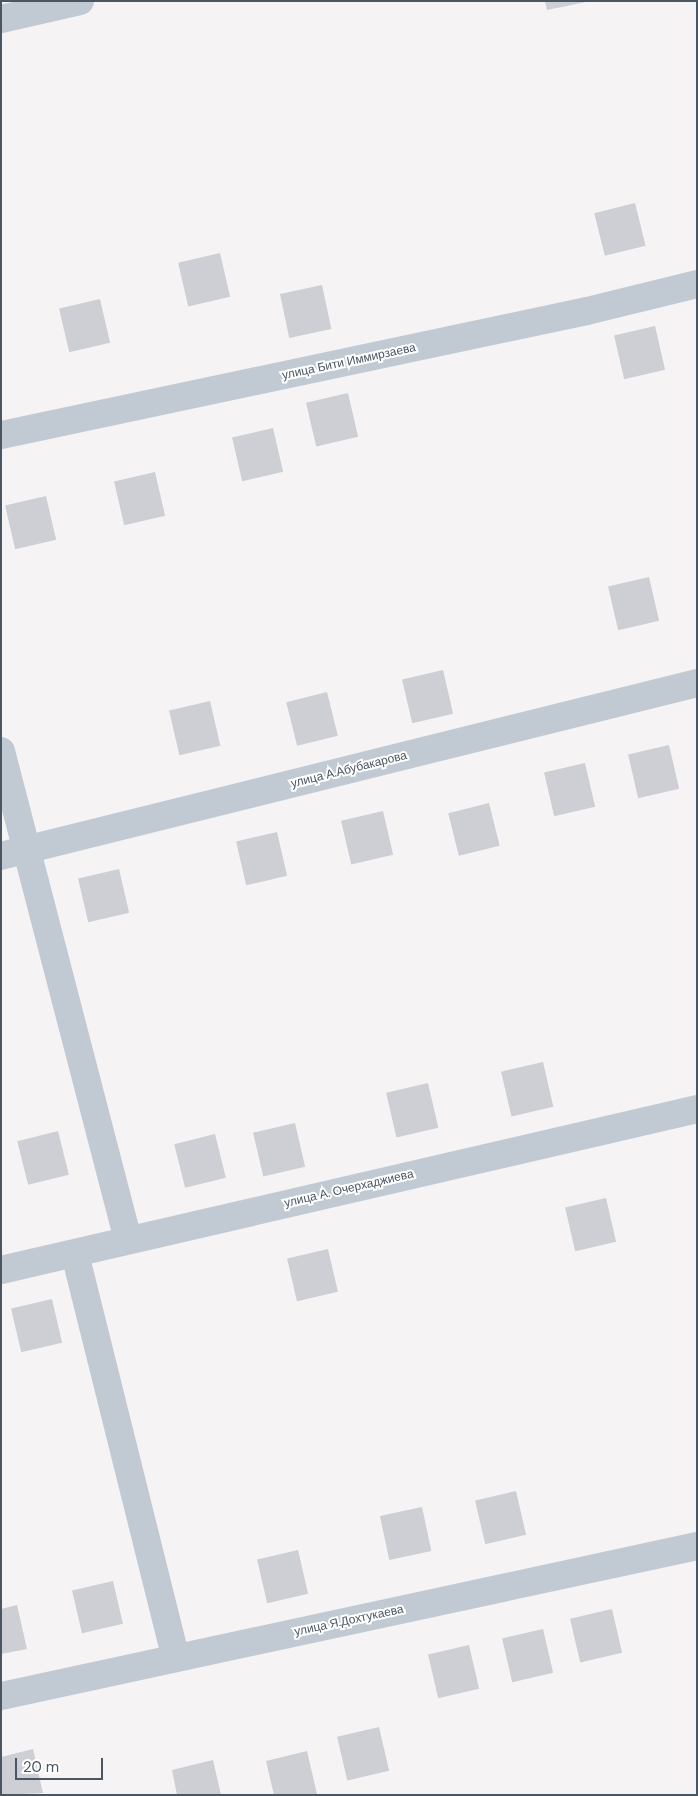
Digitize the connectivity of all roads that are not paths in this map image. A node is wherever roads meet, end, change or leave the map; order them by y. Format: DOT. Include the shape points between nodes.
graph roads {
  1 [pos="80,1"];
  2 [pos="1,19"];
  3 [pos="697,284"];
  4 [pos="1,435"];
  5 [pos="697,683"];
  6 [pos="1,751"];
  7 [pos="14,853"];
  8 [pos="697,1109"];
  9 [pos="128,1240"];
  10 [pos="75,1254"];
  11 [pos="1,1270"];
  12 [pos="697,1546"];
  13 [pos="176,1658"];
  14 [pos="1,1696"];
  1 -- 2 [label="street"];
  3 -- 4 [label="street, улица Бити Иммирзаева" via="587,311"];
  5 -- 7 [label="street, улица А.Абубакарова"];
  6 -- 7 [label="street"];
  7 -- 9 [label="street"];
  8 -- 9 [label="street, улица А. Очерхаджиева"];
  9 -- 10 [label="street, улица А. Очерхаджиева"];
  10 -- 11 [label="street, улица А. Очерхаджиева"];
  10 -- 13 [label="street"];
  12 -- 13 [label="street, улица Я.Дохтукаева"];
  13 -- 14 [label="street, улица Я.Дохтукаева"];
}
